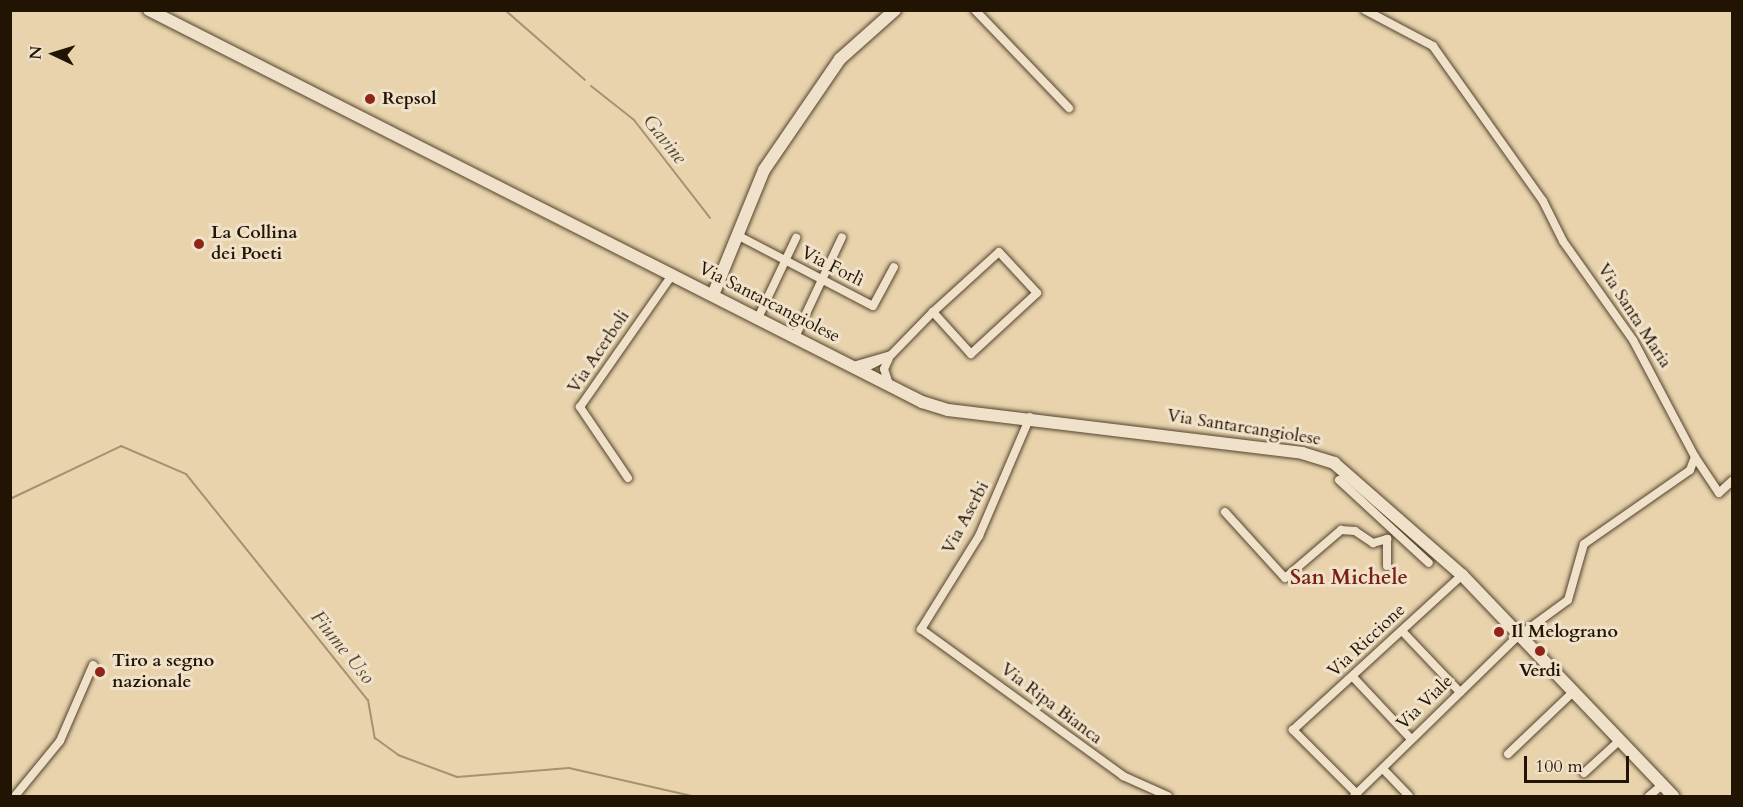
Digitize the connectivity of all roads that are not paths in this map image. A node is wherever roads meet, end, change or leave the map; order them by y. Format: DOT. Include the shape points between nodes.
graph roads {
  1 [pos="148,10"];
  2 [pos="895,10"];
  3 [pos="975,10"];
  4 [pos="1365,10"];
  5 [pos="1069,108"];
  6 [pos="737,235"];
  7 [pos="842,237"];
  8 [pos="796,238"];
  9 [pos="785,261"];
  10 [pos="894,267"];
  11 [pos="672,275"];
  12 [pos="820,279"];
  13 [pos="713,295"];
  14 [pos="933,312"];
  15 [pos="758,318"];
  16 [pos="795,337"];
  17 [pos="891,355"];
  18 [pos="857,368"];
  19 [pos="891,387"];
  20 [pos="1030,417"];
  21 [pos="1695,457"];
  22 [pos="1690,470"];
  23 [pos="628,478"];
  24 [pos="1708,478"];
  25 [pos="1339,480"];
  26 [pos="1732,481"];
  27 [pos="1225,512"];
  28 [pos="1401,518"];
  29 [pos="1392,529"];
  30 [pos="1386,539"];
  31 [pos="1429,563"];
  32 [pos="1387,566"];
  33 [pos="1462,575"];
  34 [pos="921,629"];
  35 [pos="1403,632"];
  36 [pos="1520,635"];
  37 [pos="93,665"];
  38 [pos="1353,677"];
  39 [pos="1460,692"];
  40 [pos="1573,692"];
  41 [pos="1411,740"];
  42 [pos="1620,740"];
  43 [pos="1508,754"];
  44 [pos="1383,769"];
  45 [pos="1584,773"];
  46 [pos="1662,785"];
  47 [pos="1356,795"];
  48 [pos="15,796"];
  49 [pos="1168,796"];
  50 [pos="1409,796"];
  51 [pos="1648,796"];
  52 [pos="1673,796"];
  1 -- 11 [label="main road, Via Santarcangiolese"];
  2 -- 6 [label="main road" via="828,75 765,170"];
  3 -- 5 [label="street"];
  4 -- 21 [label="street, Via Santa Maria" via="1433,46 1544,201 1563,241 1633,340"];
  6 -- 9 [label="street, Via Forlì"];
  6 -- 13 [label="main road"];
  7 -- 12 [label="street"];
  8 -- 9 [label="street"];
  9 -- 12 [label="street, Via Forlì"];
  9 -- 15 [label="street"];
  10 -- 12 [label="street, Via Forlì" via="873,306"];
  11 -- 13 [label="main road, Via Santarcangiolese"];
  11 -- 23 [label="street, Via Acerboli" via="580,407"];
  12 -- 16 [label="street"];
  13 -- 15 [label="main road, Via Santarcangiolese"];
  14 -- 14 [label="street" via="999,252 1038,293 971,354"];
  14 -- 17 [label="street"];
  15 -- 16 [label="main road, Via Santarcangiolese"];
  16 -- 18 [label="main road, Via Santarcangiolese"];
  17 -- 18 [label="street"];
  17 -- 19 [label="street" via="884,369"];
  18 -- 19 [label="main road, Via Santarcangiolese"];
  19 -- 20 [label="main road, Via Santarcangiolese" via="948,410"];
  20 -- 28 [label="main road, Via Santarcangiolese" via="1324,459"];
  20 -- 34 [label="street, Via Aserbi" via="979,536"];
  21 -- 22 [label="street"];
  21 -- 24 [label="street, Via Santa Maria"];
  22 -- 24 [label="street"];
  22 -- 36 [label="street" via="1584,544 1568,600"];
  24 -- 26 [label="street" via="1719,493"];
  25 -- 29 [label="street"];
  27 -- 30 [label="street" via="1285,578 1341,530 1355,531 1373,543"];
  28 -- 29 [label="street"];
  28 -- 33 [label="main road, Via Santarcangiolese"];
  29 -- 30 [label="street"];
  29 -- 31 [label="street"];
  30 -- 32 [label="street"];
  33 -- 35 [label="street, Via Riccione"];
  33 -- 36 [label="main road, Via Santarcangiolese"];
  34 -- 49 [label="street, Via Ripa Bianca" via="1057,732 1123,776"];
  35 -- 38 [label="street, Via Riccione"];
  35 -- 39 [label="street"];
  36 -- 39 [label="street, Via Viale"];
  36 -- 40 [label="main road, Via Santarcangiolese"];
  37 -- 48 [label="street" via="60,741"];
  38 -- 41 [label="street"];
  38 -- 47 [label="street, Via Riccione" via="1293,730"];
  39 -- 41 [label="street, Via Viale"];
  40 -- 42 [label="main road, Via Santarcangiolese"];
  40 -- 43 [label="street"];
  41 -- 44 [label="street, Via Viale"];
  42 -- 45 [label="street"];
  42 -- 46 [label="main road, Via Santarcangiolese"];
  44 -- 47 [label="street, Via Viale"];
  44 -- 50 [label="street"];
  46 -- 51 [label="street"];
  46 -- 52 [label="main road, Via Santarcangiolese"];
}
